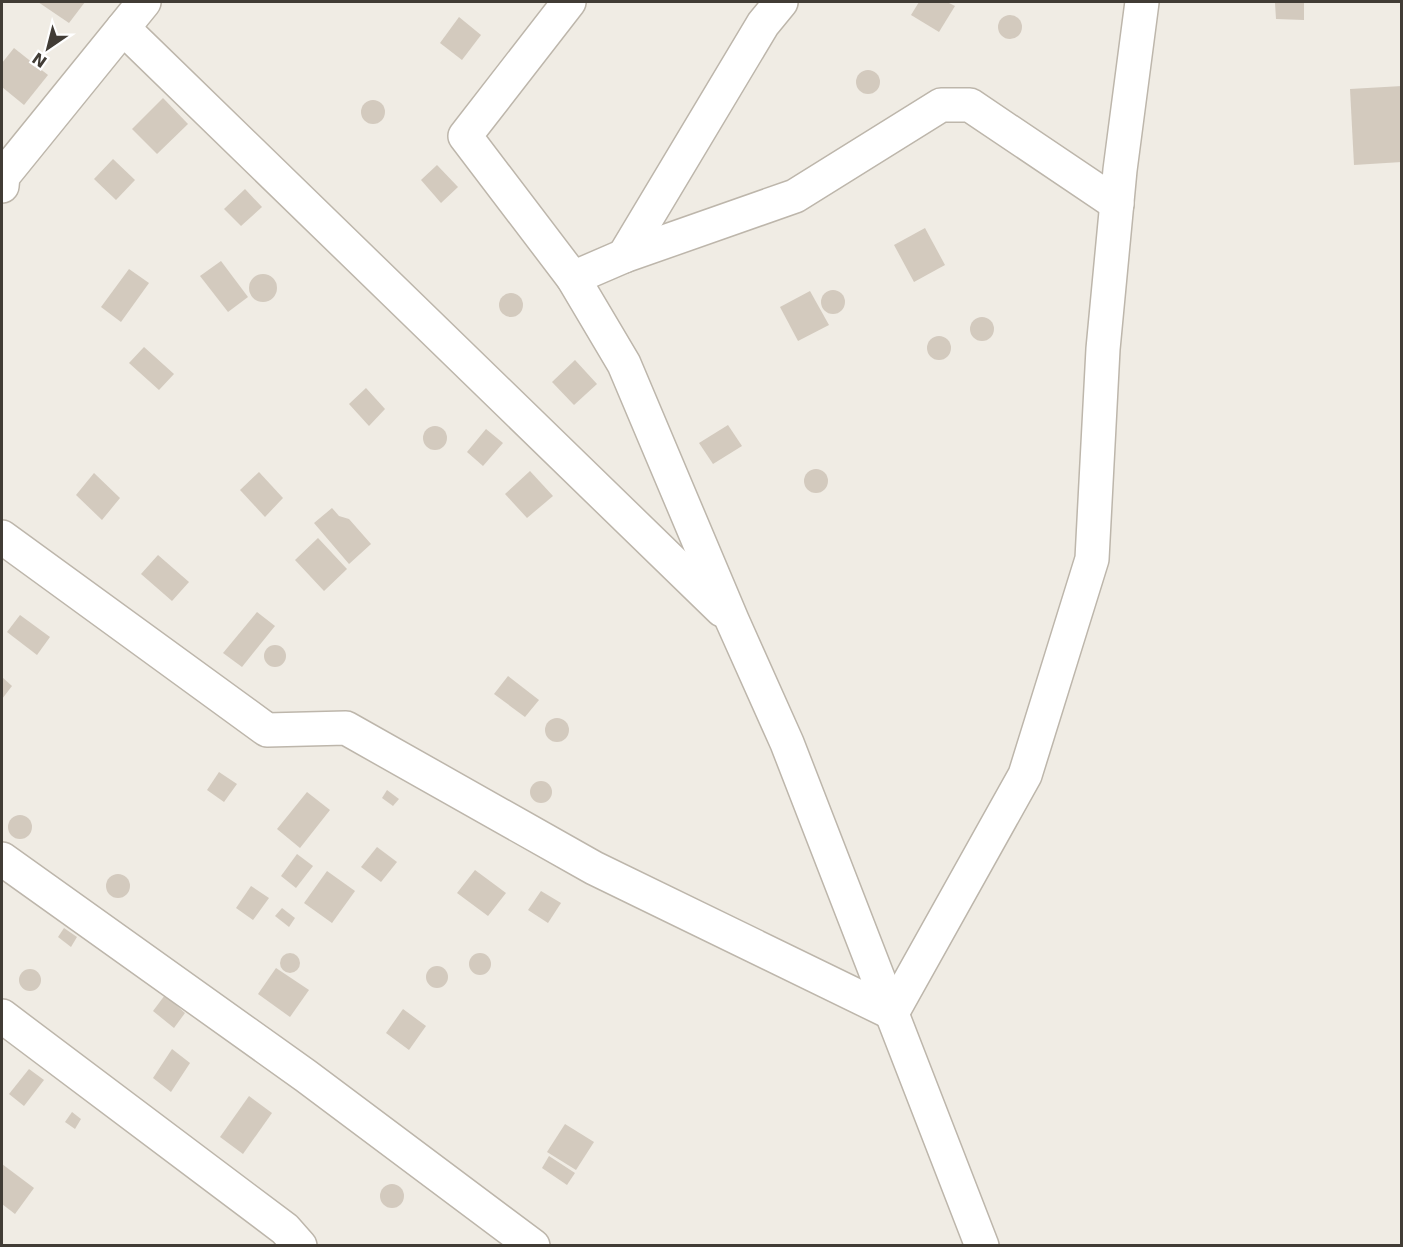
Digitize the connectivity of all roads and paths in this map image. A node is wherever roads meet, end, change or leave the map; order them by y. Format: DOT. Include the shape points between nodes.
graph roads {
  1 [pos="144,2"];
  2 [pos="569,2"];
  3 [pos="781,2"];
  4 [pos="1142,2"];
  5 [pos="123,28"];
  6 [pos="2,179"];
  7 [pos="1117,204"];
  8 [pos="624,256"];
  9 [pos="573,278"];
  10 [pos="2,537"];
  11 [pos="732,620"];
  12 [pos="2,859"];
  13 [pos="892,1013"];
  14 [pos="2,1016"];
  15 [pos="300,1245"];
  16 [pos="533,1245"];
  17 [pos="982,1245"];
  1 -- 5 [label="street"];
  2 -- 9 [label="street" via="465,136"];
  3 -- 8 [label="street" via="763,24"];
  4 -- 7 [label="street"];
  5 -- 6 [label="street"];
  5 -- 11 [label="street"];
  7 -- 8 [label="street" via="970,105 941,105 795,195"];
  7 -- 13 [label="street" via="1103,350 1092,559 1025,775"];
  8 -- 9 [label="street"];
  9 -- 11 [label="street" via="624,364"];
  10 -- 13 [label="street" via="267,729 346,728 594,868"];
  11 -- 13 [label="street" via="787,743"];
  12 -- 16 [label="street" via="306,1076"];
  13 -- 17 [label="street"];
  14 -- 15 [label="street" via="285,1229"];
}
